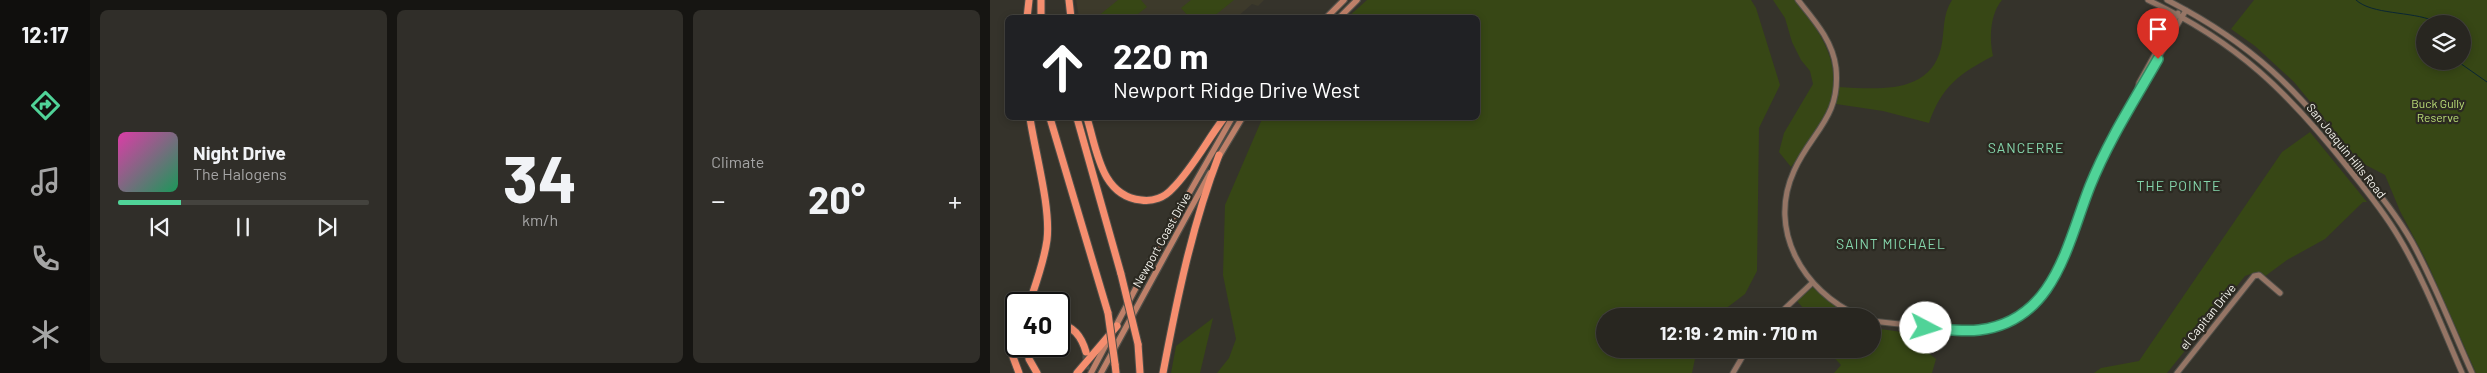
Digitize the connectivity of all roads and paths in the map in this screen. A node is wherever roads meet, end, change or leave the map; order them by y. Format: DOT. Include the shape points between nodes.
graph roads {
  1 [pos="1029,0"];
  2 [pos="1041,0"];
  3 [pos="1068,0"];
  4 [pos="1344,0"];
  5 [pos="1357,0"];
  6 [pos="1798,0"];
  7 [pos="2148,0"];
  8 [pos="2167,0"];
  9 [pos="2184,9"];
  10 [pos="1027,15"];
  11 [pos="1041,15"];
  12 [pos="1067,15"];
  13 [pos="1070,15"];
  14 [pos="1329,15"];
  15 [pos="1342,15"];
  16 [pos="2180,15"];
  17 [pos="1030,120"];
  18 [pos="1051,120"];
  19 [pos="1078,120"];
  20 [pos="1088,120"];
  21 [pos="1223,120"];
  22 [pos="1231,120"];
  23 [pos="1241,120"];
  24 [pos="1219,155"];
  25 [pos="1812,283"];
  26 [pos="1033,292"];
  27 [pos="2280,293"];
  28 [pos="1785,308"];
  29 [pos="1845,308"];
  30 [pos="1881,322"];
  31 [pos="1117,326"];
  32 [pos="1070,329"];
  33 [pos="1086,352"];
  34 [pos="1013,357"];
  35 [pos="1029,357"];
  36 [pos="1741,358"];
  37 [pos="1019,373"];
  38 [pos="1037,373"];
  39 [pos="1077,373"];
  40 [pos="1091,373"];
  41 [pos="1101,373"];
  42 [pos="1116,373"];
  43 [pos="1140,373"];
  44 [pos="1163,373"];
  45 [pos="1733,373"];
  46 [pos="2177,373"];
  47 [pos="2462,373"];
  48 [pos="2472,373"];
  1 -- 10 [label="highway"];
  2 -- 11 [label="highway"];
  3 -- 12 [label="highway"];
  3 -- 13 [label="highway"];
  4 -- 14 [label="main road"];
  5 -- 15 [label="main road"];
  6 -- 25 [label="street" via="1827,39 1836,67 1830,114 1794,170 1785,206 1784,224 1790,250"];
  7 -- 16 [label="street, San Joaquin Hills Road"];
  8 -- 9 [label="street, San Joaquin Hills Road"];
  9 -- 16 [label="street"];
  9 -- 48 [label="street, San Joaquin Hills Road" via="2215,26 2263,62 2332,133 2389,206 2412,242"];
  16 -- 30 [label="street" via="2090,187 2061,263 2039,301 2012,320 1980,330"];
  16 -- 47 [label="street, San Joaquin Hills Road" via="2234,50 2276,85 2306,116 2361,184 2408,252"];
  17 -- 26 [label="highway" via="1047,239"];
  18 -- 42 [label="highway, bridge" via="1108,313"];
  19 -- 43 [label="highway, bridge" via="1121,274 1138,344"];
  20 -- 21 [label="highway" via="1104,173 1111,185 1127,197 1144,201 1160,198 1172,189"];
  22 -- 31 [label="main road, Newport Coast Drive"];
  23 -- 24 [label="main road, Newport Coast Drive"];
  24 -- 41 [label="main road, Newport Coast Drive"];
  24 -- 44 [label="highway" via="1202,199"];
  25 -- 28 [label="street"];
  25 -- 29 [label="street"];
  27 -- 46 [label="street, el Capitan Drive" via="2256,275"];
  31 -- 39 [label="highway"];
  31 -- 40 [label="main road, Newport Coast Drive"];
  32 -- 33 [label="highway" via="1079,336"];
  34 -- 37 [label="highway"];
  35 -- 38 [label="highway"];
  36 -- 45 [label="street"];
}
